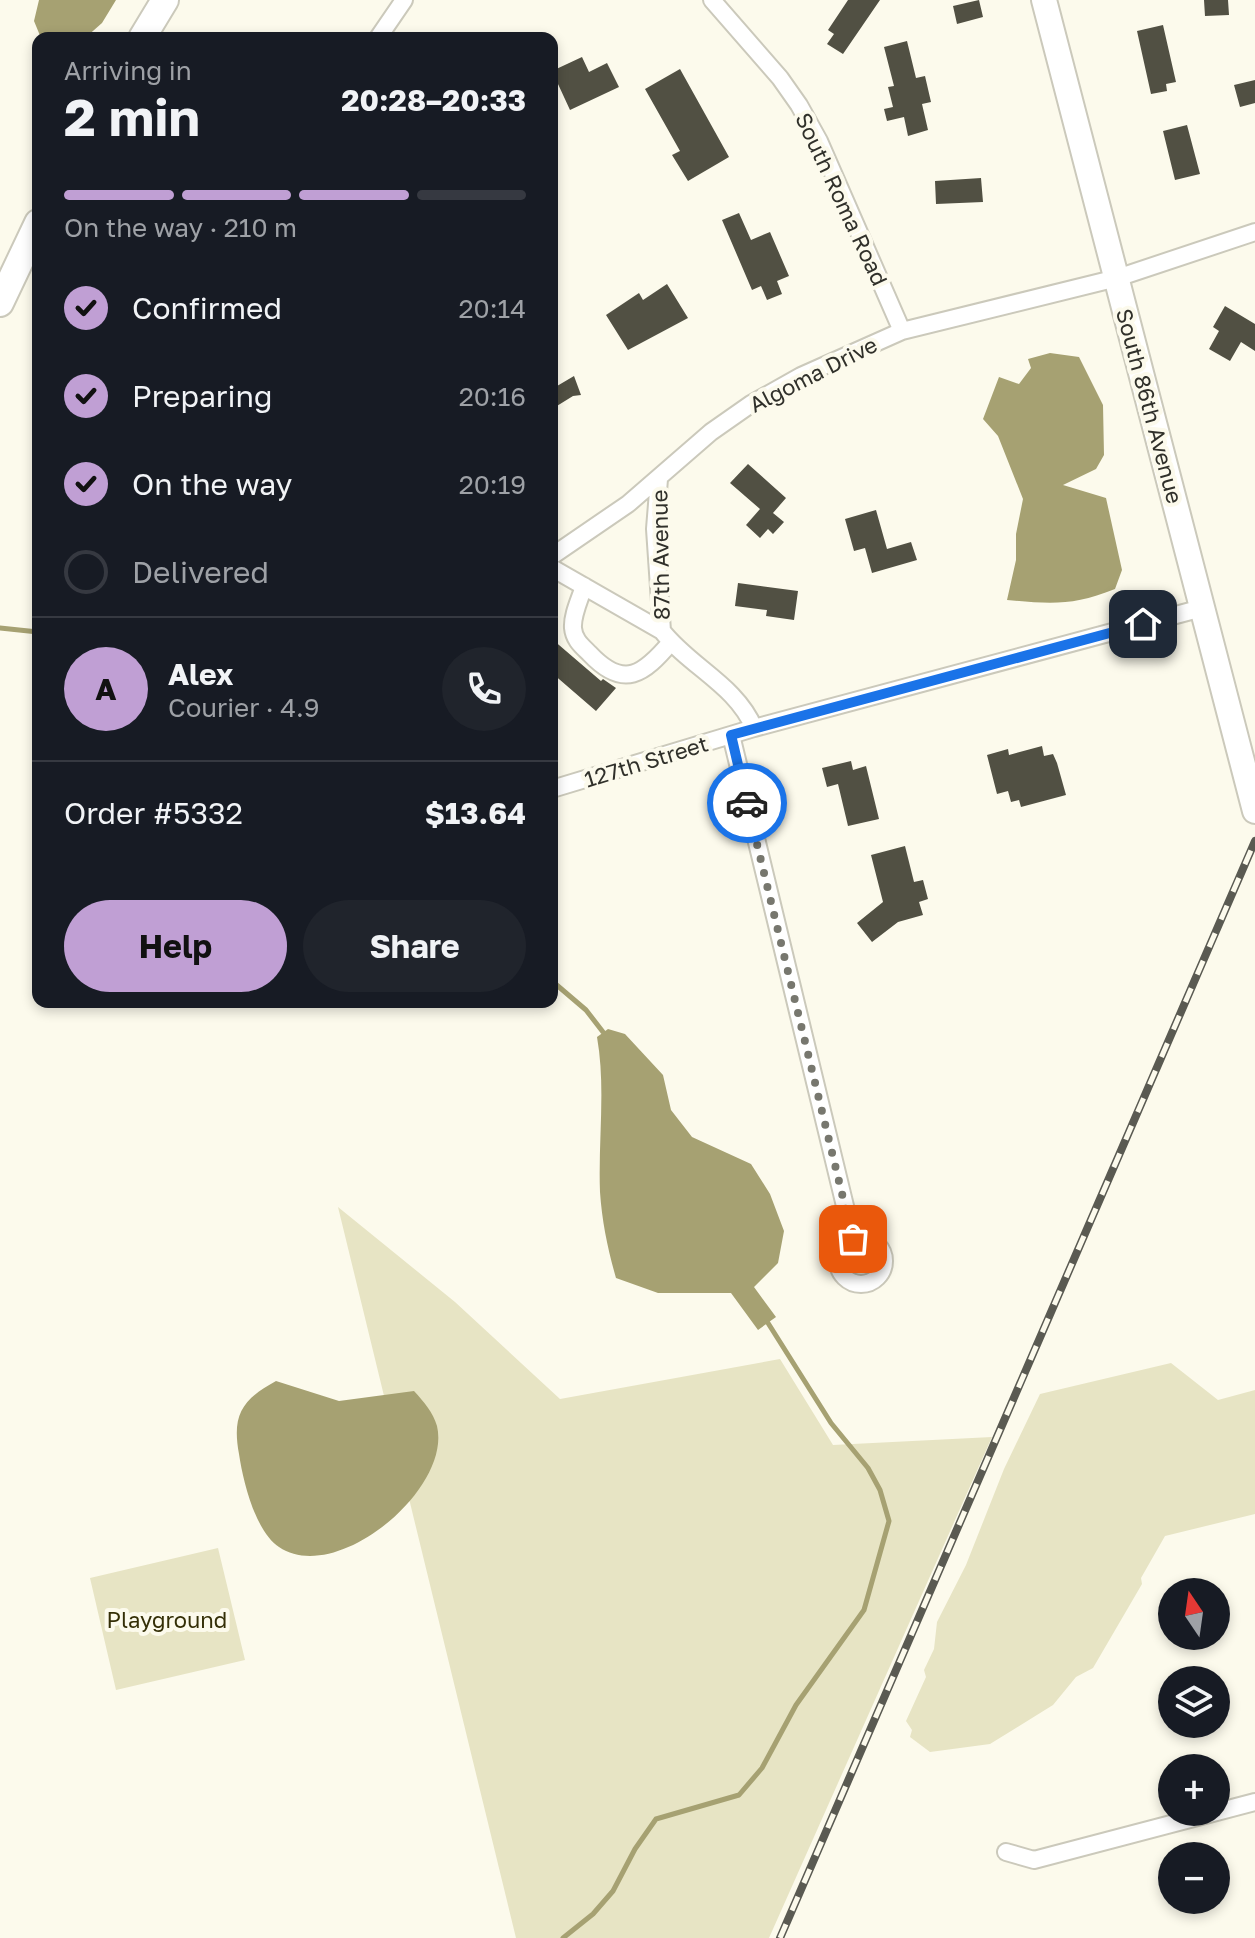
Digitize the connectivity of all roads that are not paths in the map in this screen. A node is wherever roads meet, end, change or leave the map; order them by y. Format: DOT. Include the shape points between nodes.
graph roads {
  1 [pos="165,0"];
  2 [pos="404,0"];
  3 [pos="712,0"];
  4 [pos="1044,0"];
  5 [pos="146,32"];
  6 [pos="382,32"];
  7 [pos="1255,232"];
  8 [pos="32,236"];
  9 [pos="1117,278"];
  10 [pos="0,303"];
  11 [pos="902,331"];
  12 [pos="659,479"];
  13 [pos="558,552"];
  14 [pos="558,571"];
  15 [pos="584,586"];
  16 [pos="1202,608"];
  17 [pos="666,636"];
  18 [pos="754,728"];
  19 [pos="731,735"];
  20 [pos="558,787"];
  21 [pos="1255,811"];
  22 [pos="853,1239"];
  23 [pos="1255,1802"];
  24 [pos="1006,1852"];
  1 -- 5 [label="main road"];
  2 -- 6 [label="street"];
  3 -- 11 [label="street, South Roma Road" via="799,105"];
  4 -- 9 [label="street, South 86th Avenue"];
  7 -- 9 [label="street, Algoma Drive"];
  8 -- 10 [label="main road"];
  9 -- 11 [label="street, Algoma Drive"];
  9 -- 16 [label="street, South 86th Avenue"];
  11 -- 12 [label="street, Algoma Drive" via="751,404"];
  12 -- 13 [label="street, Algoma Drive"];
  12 -- 17 [label="street, 87th Avenue" via="655,529"];
  14 -- 15 [label="street"];
  15 -- 17 [label="street"];
  15 -- 17 [label="street" via="573,627 576,640 598,663 618,675 636,675 654,663"];
  16 -- 18 [label="street, 127th Street"];
  16 -- 21 [label="street, South 86th Avenue"];
  17 -- 18 [label="street" via="735,696"];
  18 -- 19 [label="street, 127th Street"];
  19 -- 20 [label="street, 127th Street"];
  19 -- 22 [label="street"];
  23 -- 24 [label="street" via="1034,1860"];
}
